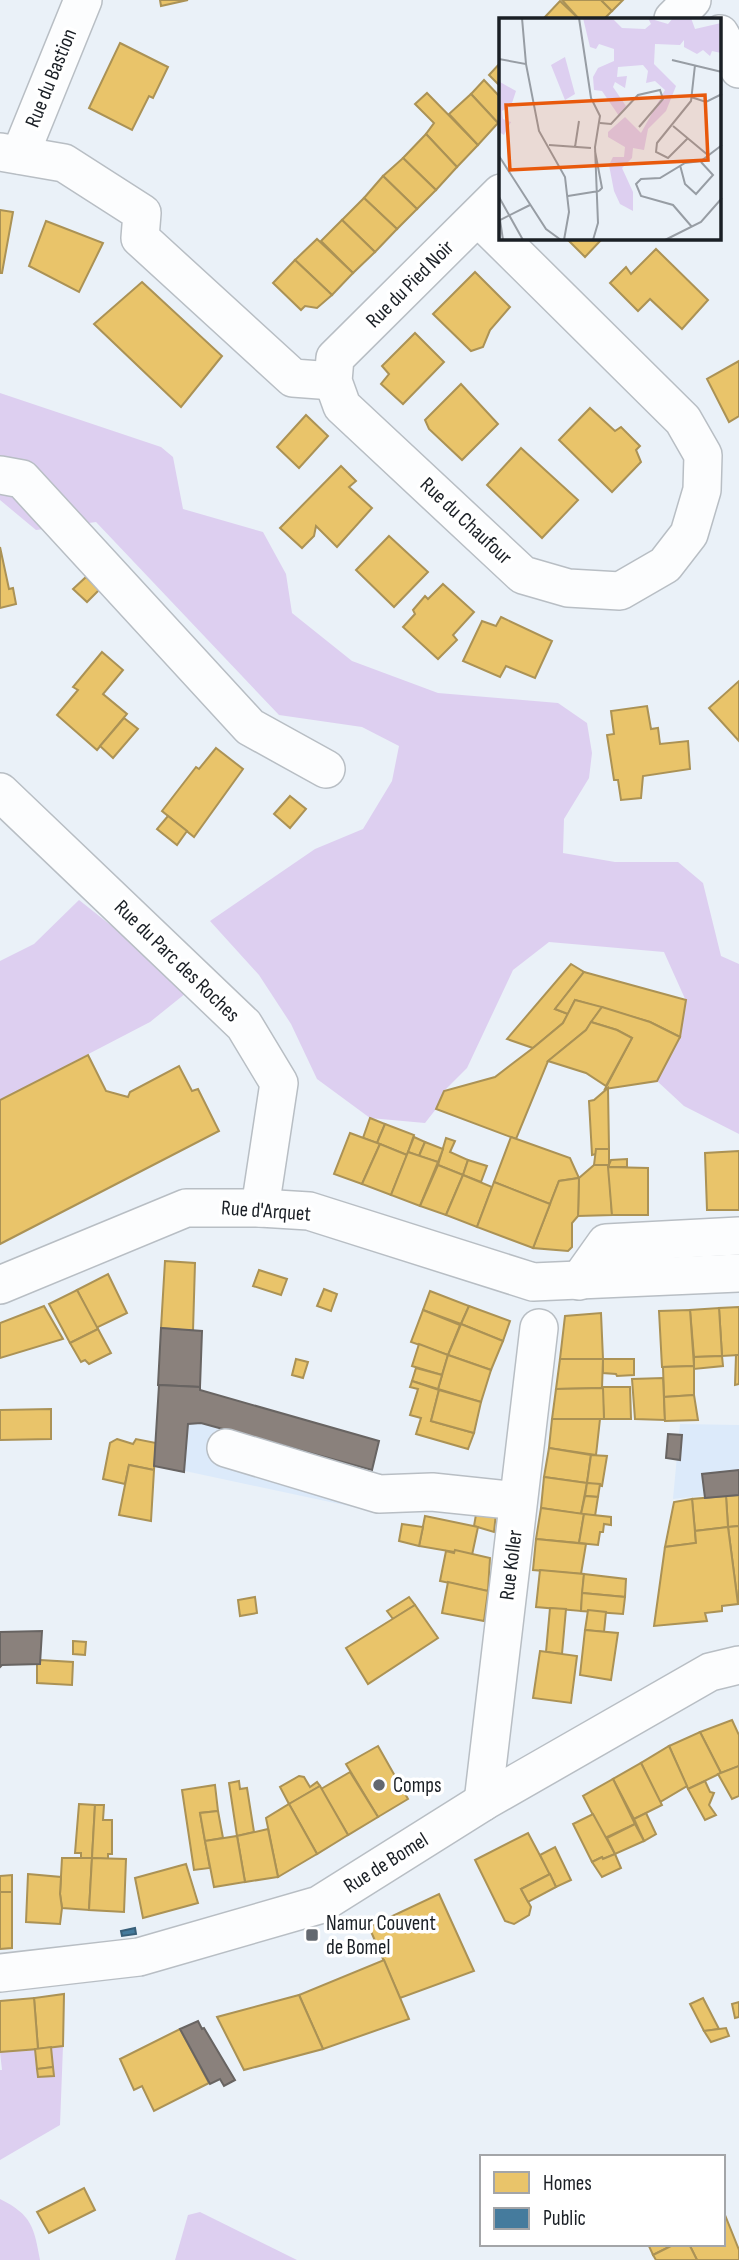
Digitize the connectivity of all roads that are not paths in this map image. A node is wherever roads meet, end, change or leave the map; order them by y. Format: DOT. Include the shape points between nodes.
graph roads {
  1 [pos="83,0"];
  2 [pos="692,0"];
  3 [pos="701,0"];
  4 [pos="674,18"];
  5 [pos="711,18"];
  6 [pos="722,38"];
  7 [pos="739,69"];
  8 [pos="10,154"];
  9 [pos="489,205"];
  10 [pos="521,240"];
  11 [pos="333,381"];
  12 [pos="0,475"];
  13 [pos="326,769"];
  14 [pos="0,792"];
  15 [pos="260,1208"];
  16 [pos="739,1236"];
  17 [pos="739,1273"];
  18 [pos="579,1281"];
  19 [pos="0,1285"];
  20 [pos="539,1328"];
  21 [pos="226,1448"];
  22 [pos="518,1501"];
  23 [pos="739,1665"];
  24 [pos="484,1802"];
  25 [pos="0,1973"];
  1 -- 8 [label="street, Rue du Bastion"];
  2 -- 4 [label="street"];
  3 -- 5 [label="street"];
  6 -- 7 [label="street"];
  8 -- 11 [label="street" via="64,163 142,214 140,238 293,377"];
  9 -- 11 [label="street, Rue du Pied Noir" via="335,358"];
  10 -- 11 [label="street, Rue du Chaufour" via="683,420 703,455 702,490 689,534 665,565 620,591 568,588 523,575 342,406"];
  12 -- 13 [label="street" via="22,479 250,727"];
  14 -- 15 [label="street, Rue du Parc des Roches" via="244,1025 279,1083"];
  15 -- 18 [label="street, Rue d'Arquet" via="309,1211 533,1282"];
  15 -- 19 [label="street, Rue d'Arquet" via="186,1208"];
  16 -- 18 [label="street" via="606,1243"];
  17 -- 18 [label="street, Rue d'Arquet"];
  20 -- 22 [label="street, Rue Koller"];
  21 -- 22 [label="street" via="379,1494 432,1492"];
  22 -- 24 [label="street, Rue Koller"];
  23 -- 24 [label="street, Rue de Bomel" via="710,1672"];
  24 -- 25 [label="street, Rue de Bomel" via="319,1906 139,1957"];
}
